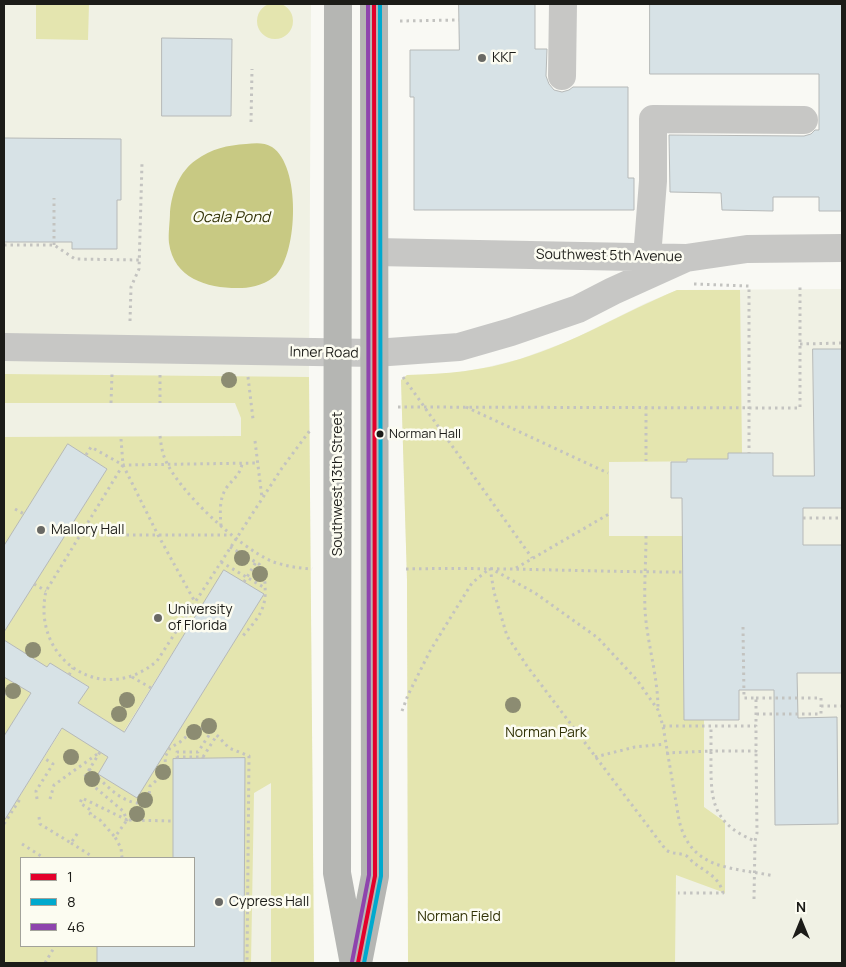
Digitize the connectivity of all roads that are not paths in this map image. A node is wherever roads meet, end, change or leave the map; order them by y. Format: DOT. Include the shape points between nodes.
graph roads {
  1 [pos="338,4"];
  2 [pos="374,4"];
  3 [pos="563,4"];
  4 [pos="562,76"];
  5 [pos="804,120"];
  6 [pos="842,248"];
  7 [pos="375,252"];
  8 [pos="647,257"];
  9 [pos="686,258"];
  10 [pos="4,347"];
  11 [pos="338,353"];
  12 [pos="375,353"];
  13 [pos="354,963"];
  14 [pos="358,963"];
  1 -- 11 [label="main road, Southwest 13th Street"];
  2 -- 7 [label="main road"];
  3 -- 4 [label="street"];
  5 -- 8 [label="street" via="653,118"];
  6 -- 9 [label="street, Southwest 5th Avenue" via="747,249"];
  7 -- 8 [label="street, Southwest 5th Avenue"];
  7 -- 12 [label="main road"];
  8 -- 9 [label="street, Southwest 5th Avenue"];
  9 -- 12 [label="street, Inner Road" via="578,309 511,332 459,347"];
  10 -- 11 [label="street, Inner Road"];
  11 -- 12 [label="street, Inner Road"];
  11 -- 13 [label="main road, Southwest 13th Street" via="337,873"];
  12 -- 14 [label="main road" via="375,876"];
}
